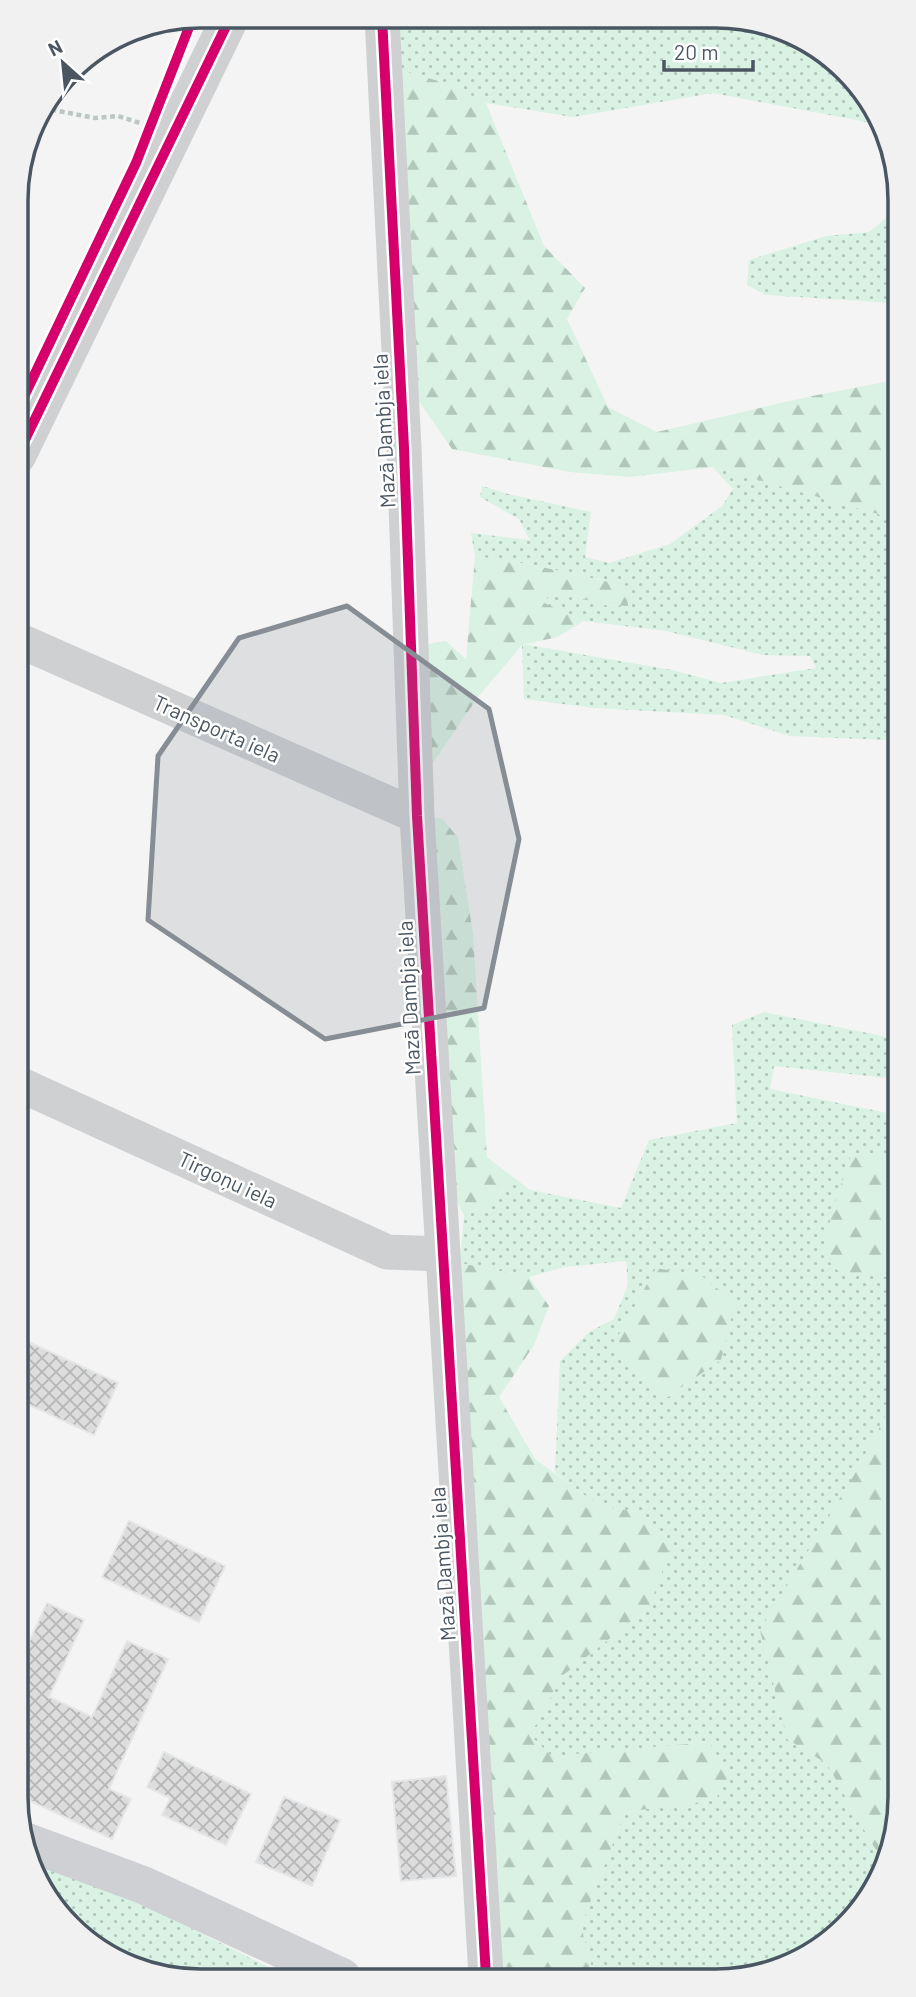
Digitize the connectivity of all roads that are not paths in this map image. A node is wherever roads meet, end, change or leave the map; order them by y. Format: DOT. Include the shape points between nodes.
graph roads {
  1 [pos="226,28"];
  2 [pos="383,28"];
  3 [pos="28,433"];
  4 [pos="28,644"];
  5 [pos="417,816"];
  6 [pos="28,1088"];
  7 [pos="442,1254"];
  8 [pos="35,1845"];
  9 [pos="325,1969"];
  10 [pos="486,1969"];
  1 -- 3 [label="street"];
  2 -- 5 [label="street, Mazā Dambja iela"];
  4 -- 5 [label="street, Transporta iela"];
  5 -- 7 [label="street, Mazā Dambja iela"];
  6 -- 7 [label="street, Tirgoņu iela" via="387,1252"];
  7 -- 10 [label="street, Mazā Dambja iela"];
  8 -- 9 [label="main road" via="143,1885"];
}
